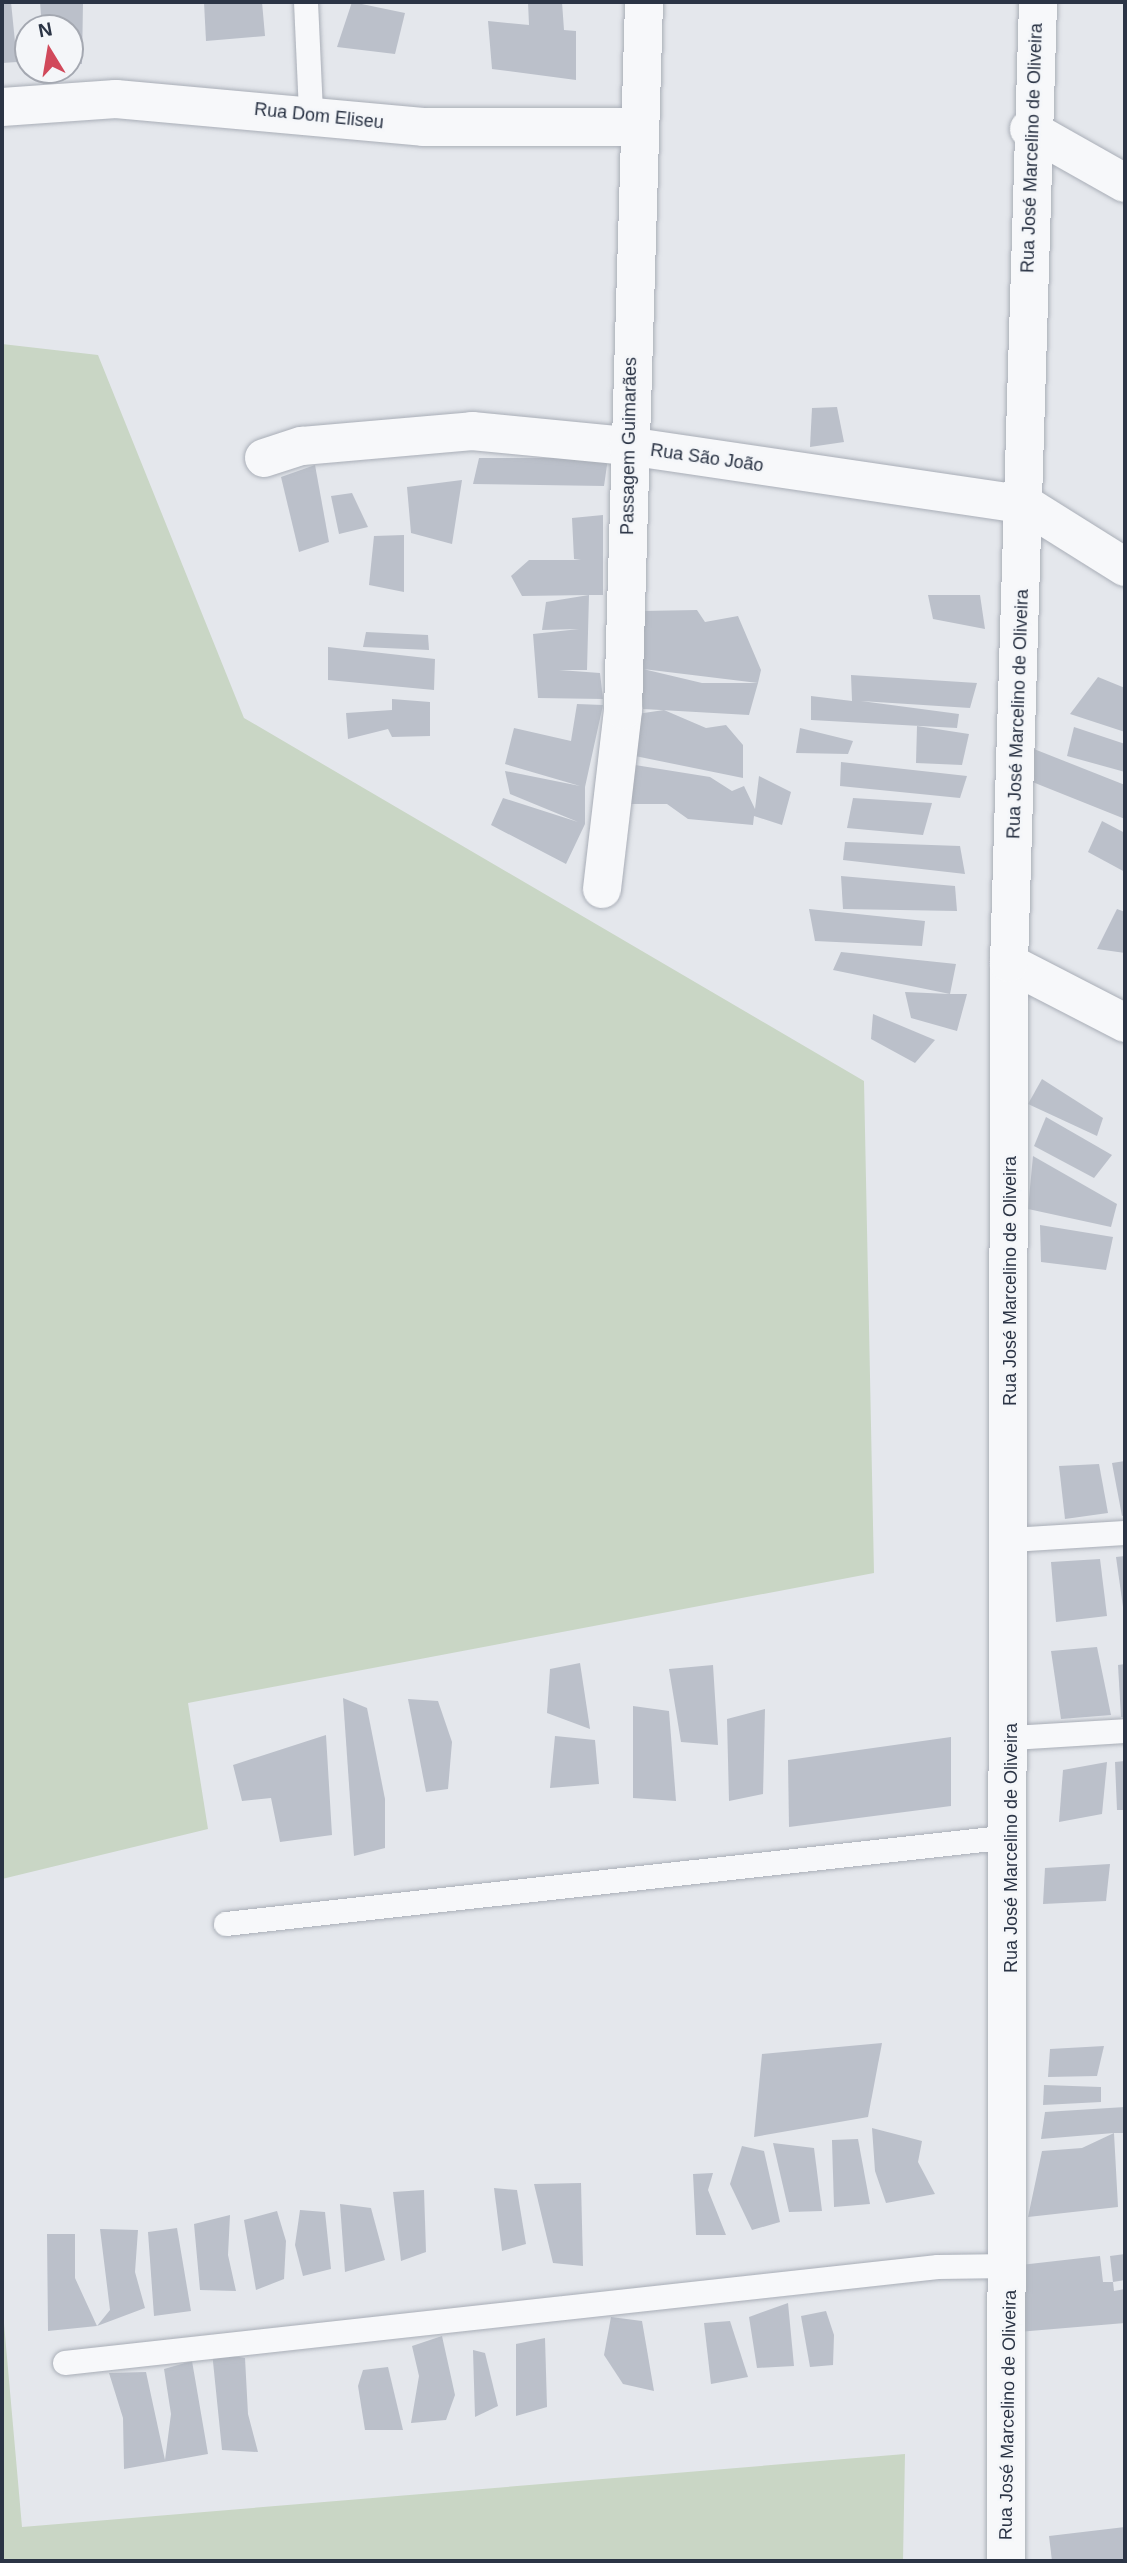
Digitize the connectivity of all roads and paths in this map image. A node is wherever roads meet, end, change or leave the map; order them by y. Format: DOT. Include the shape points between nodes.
graph roads {
  1 [pos="306,2"];
  2 [pos="644,2"];
  3 [pos="1038,2"];
  4 [pos="2,107"];
  5 [pos="311,114"];
  6 [pos="637,127"];
  7 [pos="1029,129"];
  8 [pos="1125,183"];
  9 [pos="628,446"];
  10 [pos="264,458"];
  11 [pos="1026,505"];
  12 [pos="1125,567"];
  13 [pos="602,889"];
  14 [pos="1009,963"];
  15 [pos="1125,1023"];
  16 [pos="1125,1533"];
  17 [pos="1011,1540"];
  18 [pos="1125,1731"];
  19 [pos="1012,1738"];
  20 [pos="1010,1837"];
  21 [pos="226,1924"];
  22 [pos="1011,2266"];
  23 [pos="65,2363"];
  24 [pos="1006,2561"];
  1 -- 5 [label="lane"];
  2 -- 6 [label="street, Passagem Guimarães"];
  3 -- 7 [label="street, Rua José Marcelino de Oliveira"];
  4 -- 5 [label="street, Rua Dom Eliseu" via="116,100"];
  5 -- 6 [label="street, Rua Dom Eliseu" via="423,127"];
  6 -- 9 [label="street, Passagem Guimarães"];
  7 -- 8 [label="street"];
  7 -- 11 [label="street, Rua José Marcelino de Oliveira"];
  9 -- 10 [label="street, Rua São João" via="472,430 302,446"];
  9 -- 11 [label="street, Rua São João"];
  9 -- 13 [label="street, Passagem Guimarães" via="623,710"];
  11 -- 12 [label="street"];
  11 -- 14 [label="street, Rua José Marcelino de Oliveira"];
  14 -- 15 [label="street"];
  14 -- 17 [label="street, Rua José Marcelino de Oliveira"];
  16 -- 17 [label="lane"];
  17 -- 19 [label="street, Rua José Marcelino de Oliveira"];
  18 -- 19 [label="lane"];
  19 -- 20 [label="street, Rua José Marcelino de Oliveira"];
  20 -- 21 [label="lane"];
  20 -- 22 [label="street, Rua José Marcelino de Oliveira"];
  22 -- 23 [label="lane" via="939,2267"];
  22 -- 24 [label="street, Rua José Marcelino de Oliveira"];
}
